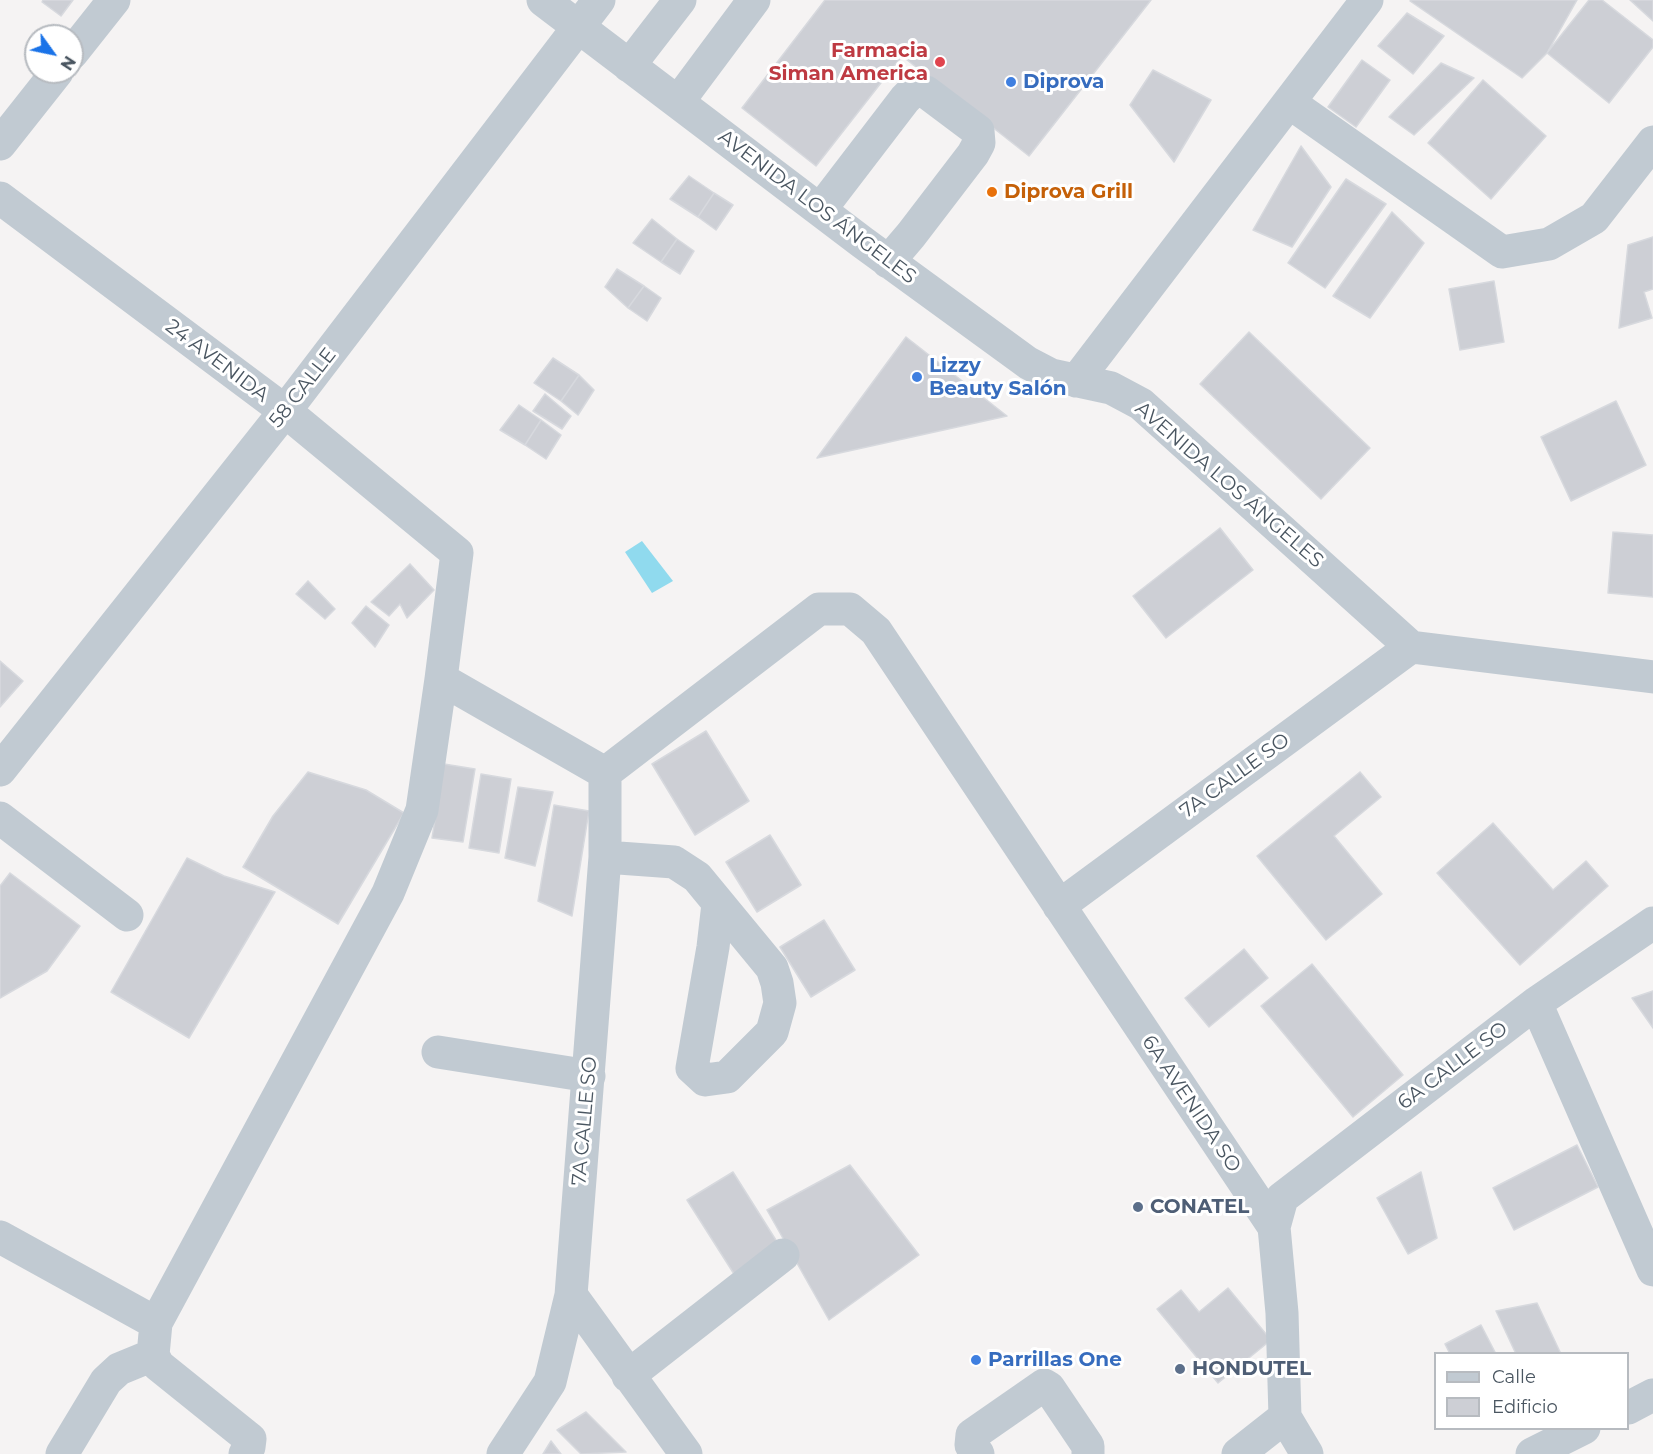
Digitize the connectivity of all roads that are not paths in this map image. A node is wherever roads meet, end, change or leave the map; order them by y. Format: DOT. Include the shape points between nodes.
graph roads {
  1 [pos="114,0"];
  2 [pos="543,0"];
  3 [pos="598,0"];
  4 [pos="680,0"];
  5 [pos="754,0"];
  6 [pos="1361,2"];
  7 [pos="579,28"];
  8 [pos="84,38"];
  9 [pos="629,66"];
  10 [pos="48,84"];
  11 [pos="678,102"];
  12 [pos="1290,102"];
  13 [pos="1653,142"];
  14 [pos="0,144"];
  15 [pos="0,198"];
  16 [pos="820,210"];
  17 [pos="888,261"];
  18 [pos="1076,381"];
  19 [pos="285,411"];
  20 [pos="1411,647"];
  21 [pos="1653,677"];
  22 [pos="441,679"];
  23 [pos="0,770"];
  24 [pos="605,772"];
  25 [pos="0,818"];
  26 [pos="605,857"];
  27 [pos="718,904"];
  28 [pos="1059,906"];
  29 [pos="127,915"];
  30 [pos="1653,924"];
  31 [pos="1536,1003"];
  32 [pos="438,1052"];
  33 [pos="589,1076"];
  34 [pos="1274,1227"];
  35 [pos="0,1237"];
  36 [pos="783,1255"];
  37 [pos="1653,1270"];
  38 [pos="571,1295"];
  39 [pos="156,1323"];
  40 [pos="153,1354"];
  41 [pos="628,1376"];
  42 [pos="1653,1395"];
  43 [pos="1629,1407"];
  44 [pos="1285,1417"];
  45 [pos="1580,1430"];
  46 [pos="63,1454"];
  47 [pos="245,1454"];
  48 [pos="503,1454"];
  49 [pos="686,1454"];
  50 [pos="978,1454"];
  51 [pos="1088,1454"];
  52 [pos="1238,1454"];
  53 [pos="1307,1454"];
  54 [pos="1532,1454"];
  1 -- 8 [label="street"];
  2 -- 7 [label="street, AVENIDA LOS ÁNGELES"];
  3 -- 7 [label="street, 58 CALLE"];
  4 -- 9 [label="street"];
  5 -- 11 [label="street"];
  6 -- 12 [label="street"];
  7 -- 9 [label="street, AVENIDA LOS ÁNGELES"];
  7 -- 19 [label="street, 58 CALLE"];
  9 -- 11 [label="street, AVENIDA LOS ÁNGELES"];
  10 -- 14 [label="street"];
  11 -- 16 [label="street, AVENIDA LOS ÁNGELES"];
  12 -- 13 [label="street" via="1502,252 1549,244 1594,218"];
  12 -- 18 [label="street"];
  15 -- 19 [label="street, 24 AVENIDA"];
  16 -- 17 [label="street, AVENIDA LOS ÁNGELES"];
  16 -- 17 [label="street" via="905,99 914,90 926,92 978,131 979,142"];
  17 -- 18 [label="street, AVENIDA LOS ÁNGELES" via="1028,363 1051,375"];
  18 -- 20 [label="street, AVENIDA LOS ÁNGELES" via="1111,388 1141,404"];
  19 -- 22 [label="street, 24 AVENIDA" via="457,553"];
  19 -- 23 [label="street, 58 CALLE"];
  20 -- 21 [label="street"];
  20 -- 28 [label="street, 7A CALLE SO"];
  22 -- 24 [label="street"];
  22 -- 39 [label="street" via="422,810 388,893"];
  24 -- 26 [label="street, 7A CALLE SO"];
  24 -- 28 [label="street, 6A AVENIDA SO" via="819,609 850,609 876,632"];
  25 -- 29 [label="street"];
  26 -- 27 [label="street" via="674,862 697,877"];
  26 -- 33 [label="street, 7A CALLE SO"];
  27 -- 27 [label="street" via="772,968 780,1003 771,1032 727,1077 705,1080 692,1068"];
  28 -- 34 [label="street, 6A AVENIDA SO"];
  30 -- 31 [label="street, 6A CALLE SO"];
  31 -- 34 [label="street, 6A CALLE SO" via="1282,1198"];
  31 -- 37 [label="street"];
  32 -- 33 [label="street"];
  33 -- 38 [label="street, 7A CALLE SO"];
  34 -- 44 [label="street, 6A AVENIDA SO" via="1282,1313"];
  35 -- 39 [label="street"];
  36 -- 41 [label="street"];
  38 -- 41 [label="street"];
  38 -- 48 [label="street, 7A CALLE SO" via="550,1382"];
  39 -- 40 [label="street"];
  40 -- 46 [label="street" via="119,1369 106,1381"];
  40 -- 47 [label="street" via="158,1365 250,1439"];
  41 -- 49 [label="street"];
  42 -- 43 [label="street"];
  44 -- 52 [label="street"];
  44 -- 53 [label="street, 6A AVENIDA SO"];
  45 -- 54 [label="street"];
  50 -- 51 [label="street" via="971,1445 972,1435 1044,1385 1088,1446"];
}
